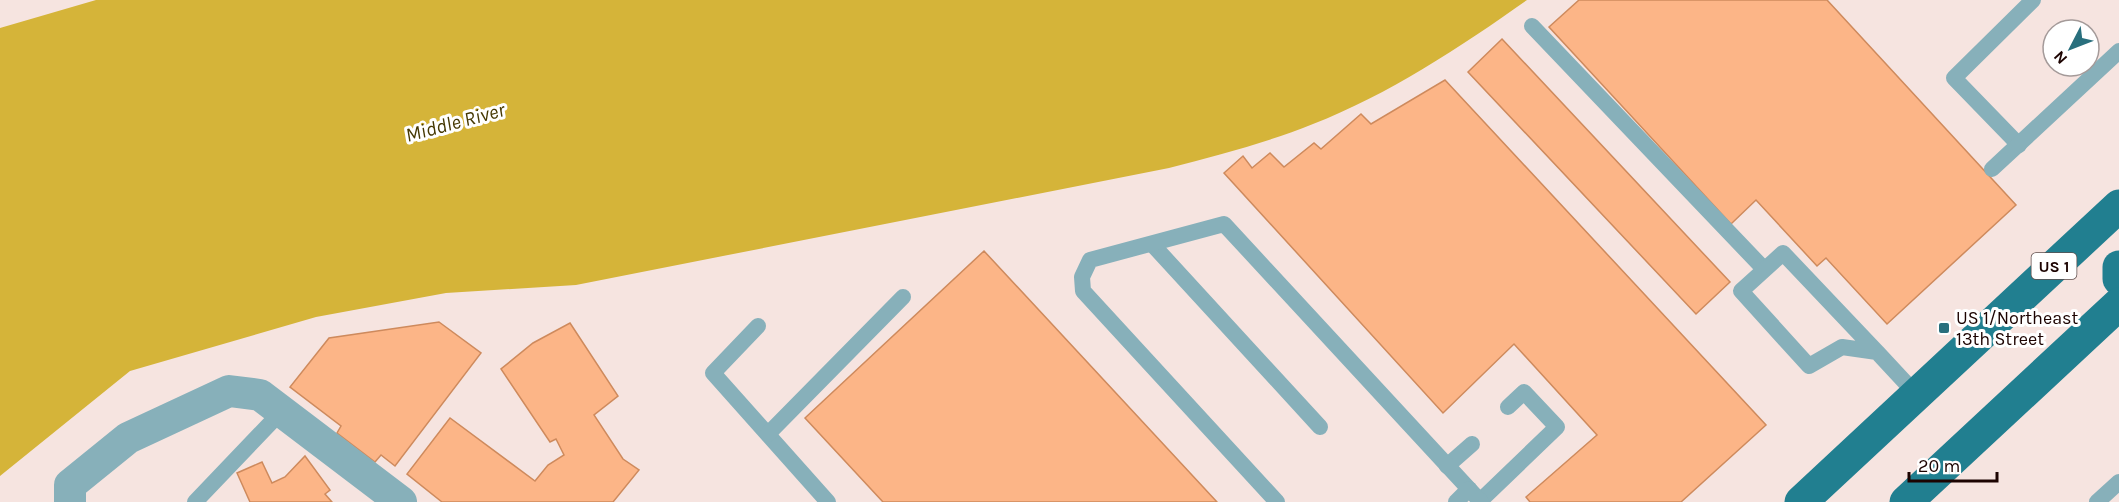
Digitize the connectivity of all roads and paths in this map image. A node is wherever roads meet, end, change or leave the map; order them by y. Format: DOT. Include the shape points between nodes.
graph roads {
  1 [pos="2033,0"];
  2 [pos="1532,26"];
  3 [pos="2119,51"];
  4 [pos="2019,145"];
  5 [pos="1992,169"];
  6 [pos="2119,206"];
  7 [pos="1152,244"];
  8 [pos="2119,267"];
  9 [pos="1764,269"];
  10 [pos="2119,279"];
  11 [pos="903,297"];
  12 [pos="2119,304"];
  13 [pos="758,326"];
  14 [pos="1877,352"];
  15 [pos="1916,394"];
  16 [pos="1508,407"];
  17 [pos="281,412"];
  18 [pos="1320,427"];
  19 [pos="768,435"];
  20 [pos="1472,444"];
  21 [pos="1448,466"];
  22 [pos="2119,482"];
  23 [pos="1477,498"];
  24 [pos="70,502"];
  25 [pos="195,502"];
  26 [pos="400,502"];
  27 [pos="828,502"];
  28 [pos="1277,502"];
  29 [pos="1456,502"];
  30 [pos="1801,502"];
  31 [pos="1906,502"];
  32 [pos="2097,502"];
  1 -- 4 [label="lane" via="1954,78"];
  2 -- 9 [label="lane"];
  3 -- 4 [label="lane"];
  4 -- 5 [label="lane"];
  6 -- 15 [label="main road, US 1"];
  7 -- 18 [label="lane"];
  7 -- 21 [label="lane" via="1224,224"];
  7 -- 28 [label="lane" via="1090,260 1082,277 1083,291"];
  8 -- 10 [label="main road"];
  9 -- 14 [label="lane" via="1783,253"];
  9 -- 14 [label="lane" via="1741,291 1809,366 1842,347"];
  11 -- 19 [label="lane"];
  12 -- 31 [label="main road"];
  13 -- 19 [label="lane" via="712,373"];
  14 -- 15 [label="lane"];
  15 -- 30 [label="main road, US 1"];
  16 -- 23 [label="lane" via="1524,393 1557,426"];
  17 -- 24 [label="street" via="260,395 229,391 128,438 70,485"];
  17 -- 25 [label="lane"];
  17 -- 26 [label="street"];
  19 -- 27 [label="lane"];
  20 -- 21 [label="lane"];
  21 -- 23 [label="lane"];
  22 -- 32 [label="lane"];
  23 -- 29 [label="lane"];
}
